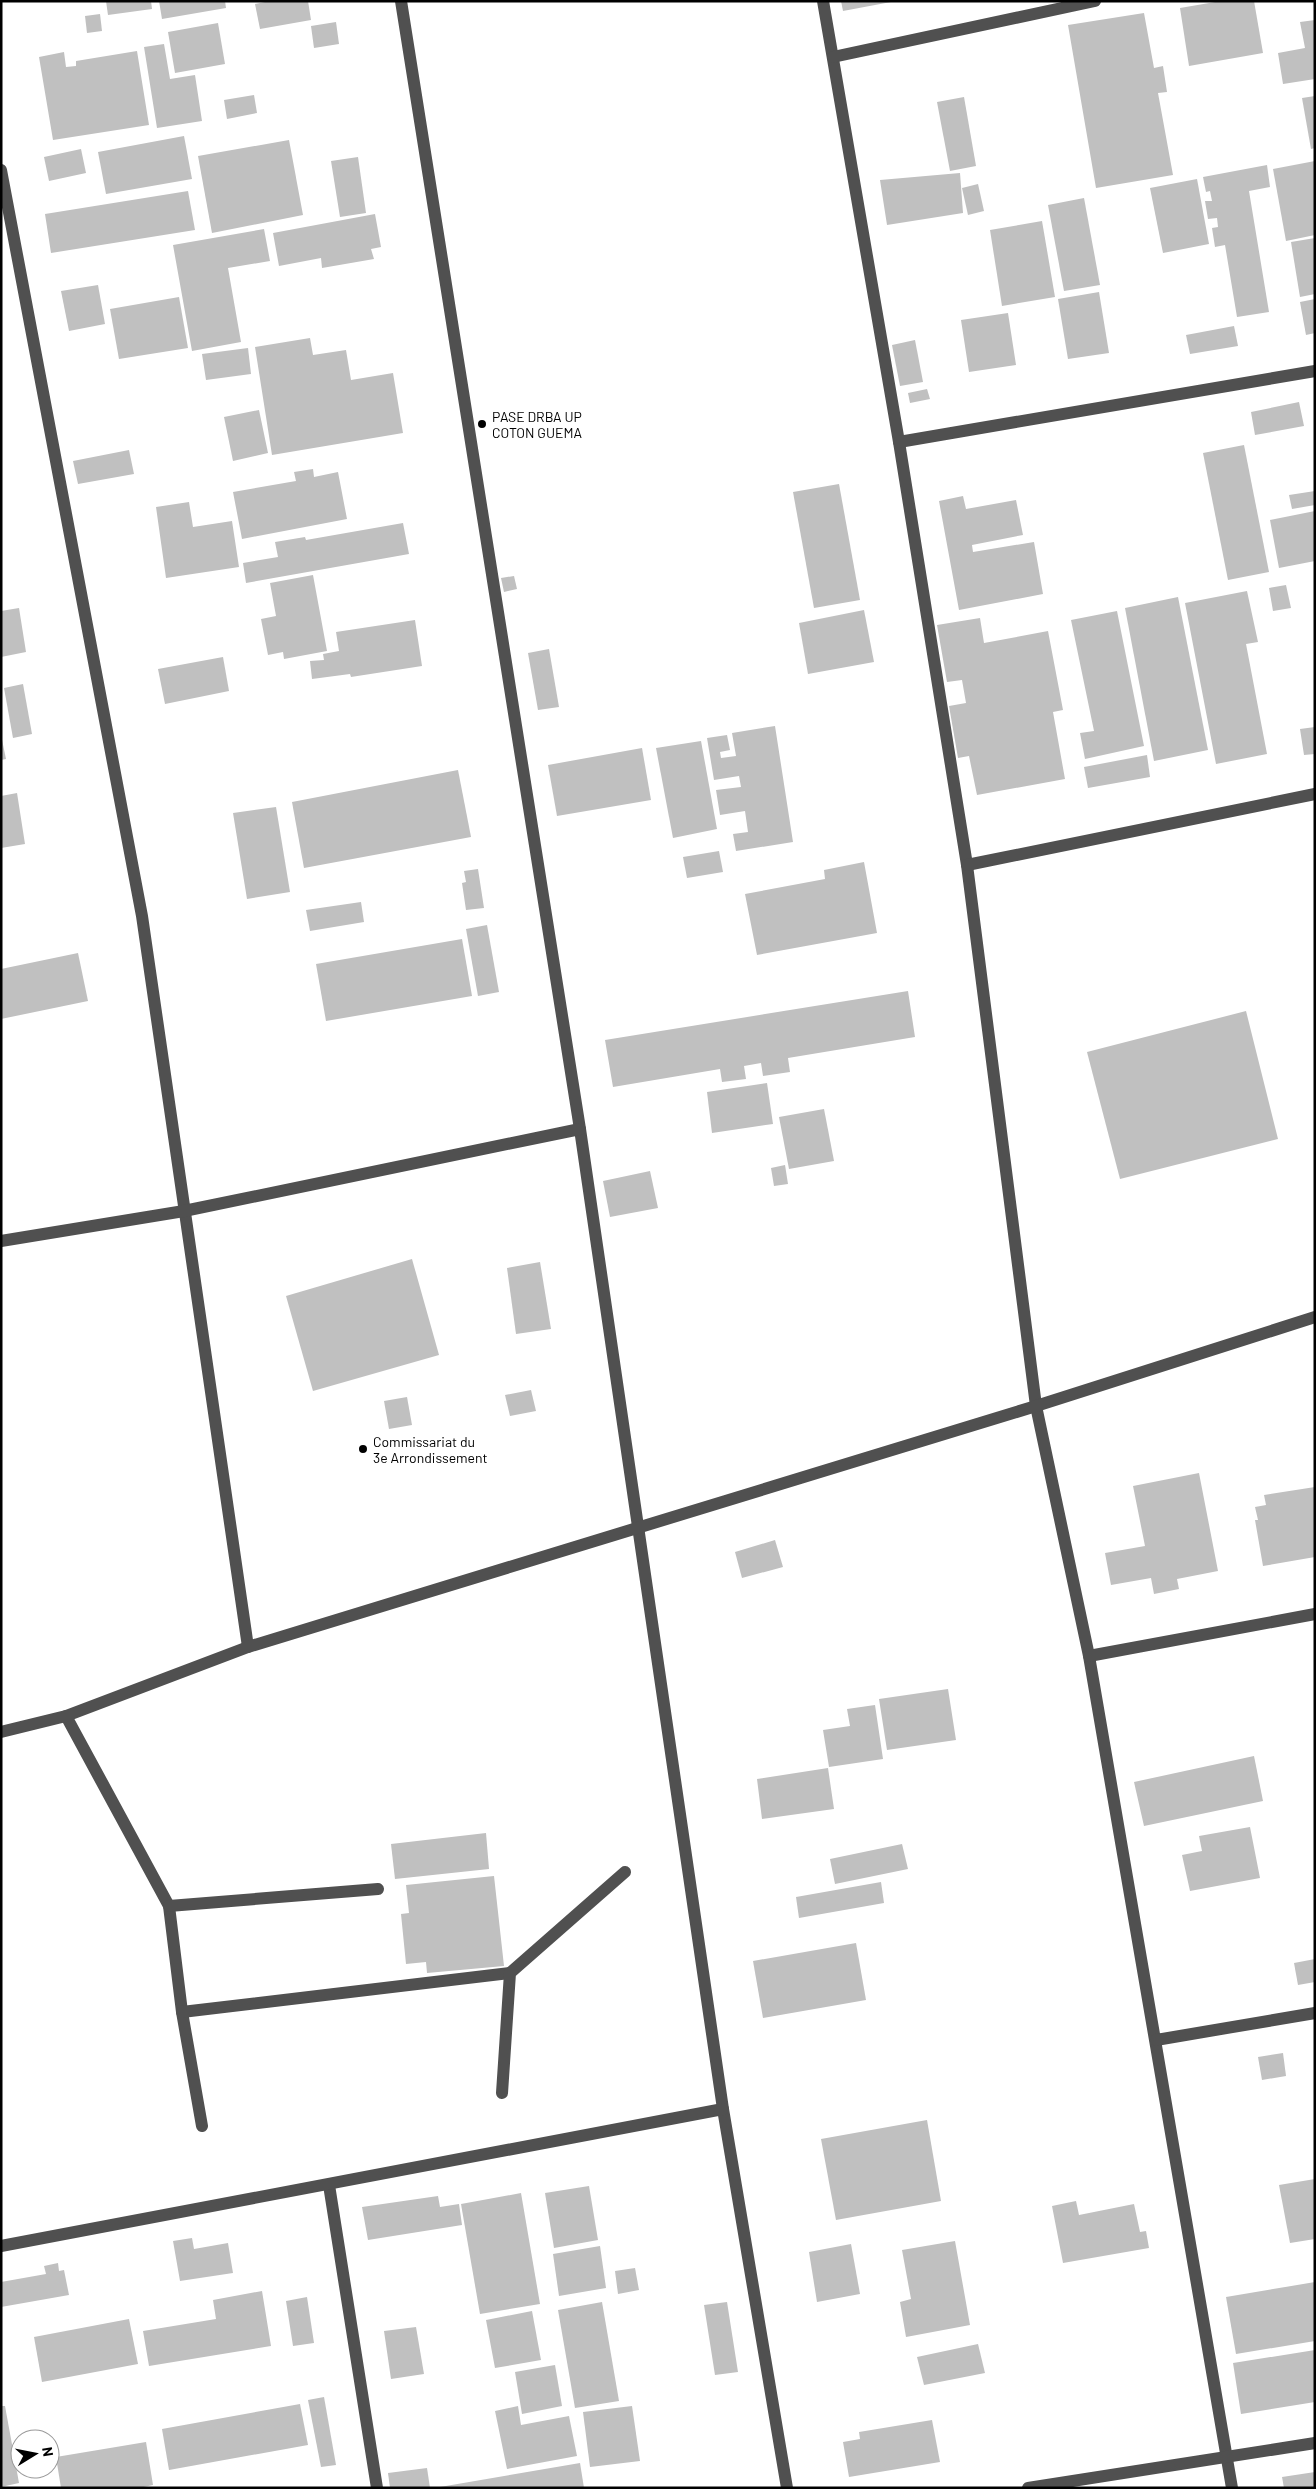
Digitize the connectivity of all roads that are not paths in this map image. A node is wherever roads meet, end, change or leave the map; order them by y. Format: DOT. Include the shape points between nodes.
graph roads {
  1 [pos="401,1"];
  2 [pos="823,1"];
  3 [pos="1095,1"];
  4 [pos="833,56"];
  5 [pos="1,170"];
  6 [pos="1315,371"];
  7 [pos="899,442"];
  8 [pos="1315,794"];
  9 [pos="967,865"];
  10 [pos="580,1129"];
  11 [pos="184,1211"];
  12 [pos="1,1241"];
  13 [pos="1315,1317"];
  14 [pos="1036,1406"];
  15 [pos="639,1528"];
  16 [pos="1315,1614"];
  17 [pos="248,1647"];
  18 [pos="1089,1656"];
  19 [pos="66,1716"];
  20 [pos="1,1732"];
  21 [pos="625,1872"];
  22 [pos="378,1889"];
  23 [pos="169,1906"];
  24 [pos="510,1973"];
  25 [pos="182,2012"];
  26 [pos="1315,2013"];
  27 [pos="1156,2040"];
  28 [pos="502,2092"];
  29 [pos="723,2109"];
  30 [pos="202,2126"];
  31 [pos="329,2185"];
  32 [pos="1,2246"];
  33 [pos="1315,2443"];
  34 [pos="1227,2458"];
  35 [pos="377,2488"];
  36 [pos="787,2488"];
  37 [pos="1028,2488"];
  38 [pos="1232,2488"];
  1 -- 10 [label="street"];
  2 -- 4 [label="street"];
  3 -- 4 [label="street"];
  4 -- 7 [label="street"];
  5 -- 11 [label="street" via="142,916"];
  6 -- 7 [label="street"];
  7 -- 9 [label="street"];
  8 -- 9 [label="street"];
  9 -- 14 [label="street"];
  10 -- 11 [label="street"];
  10 -- 15 [label="street"];
  11 -- 12 [label="street"];
  11 -- 17 [label="street"];
  13 -- 14 [label="street"];
  14 -- 15 [label="street"];
  14 -- 18 [label="street"];
  15 -- 17 [label="street"];
  15 -- 29 [label="street"];
  16 -- 18 [label="street"];
  17 -- 19 [label="street"];
  18 -- 27 [label="street"];
  19 -- 20 [label="street"];
  19 -- 23 [label="street"];
  21 -- 24 [label="street"];
  22 -- 23 [label="street"];
  23 -- 25 [label="street"];
  24 -- 25 [label="street"];
  24 -- 28 [label="street"];
  25 -- 30 [label="street"];
  26 -- 27 [label="street"];
  27 -- 34 [label="street"];
  29 -- 31 [label="street"];
  29 -- 36 [label="street"];
  31 -- 32 [label="street"];
  31 -- 35 [label="street"];
  33 -- 34 [label="street"];
  34 -- 37 [label="street"];
  34 -- 38 [label="street"];
}
